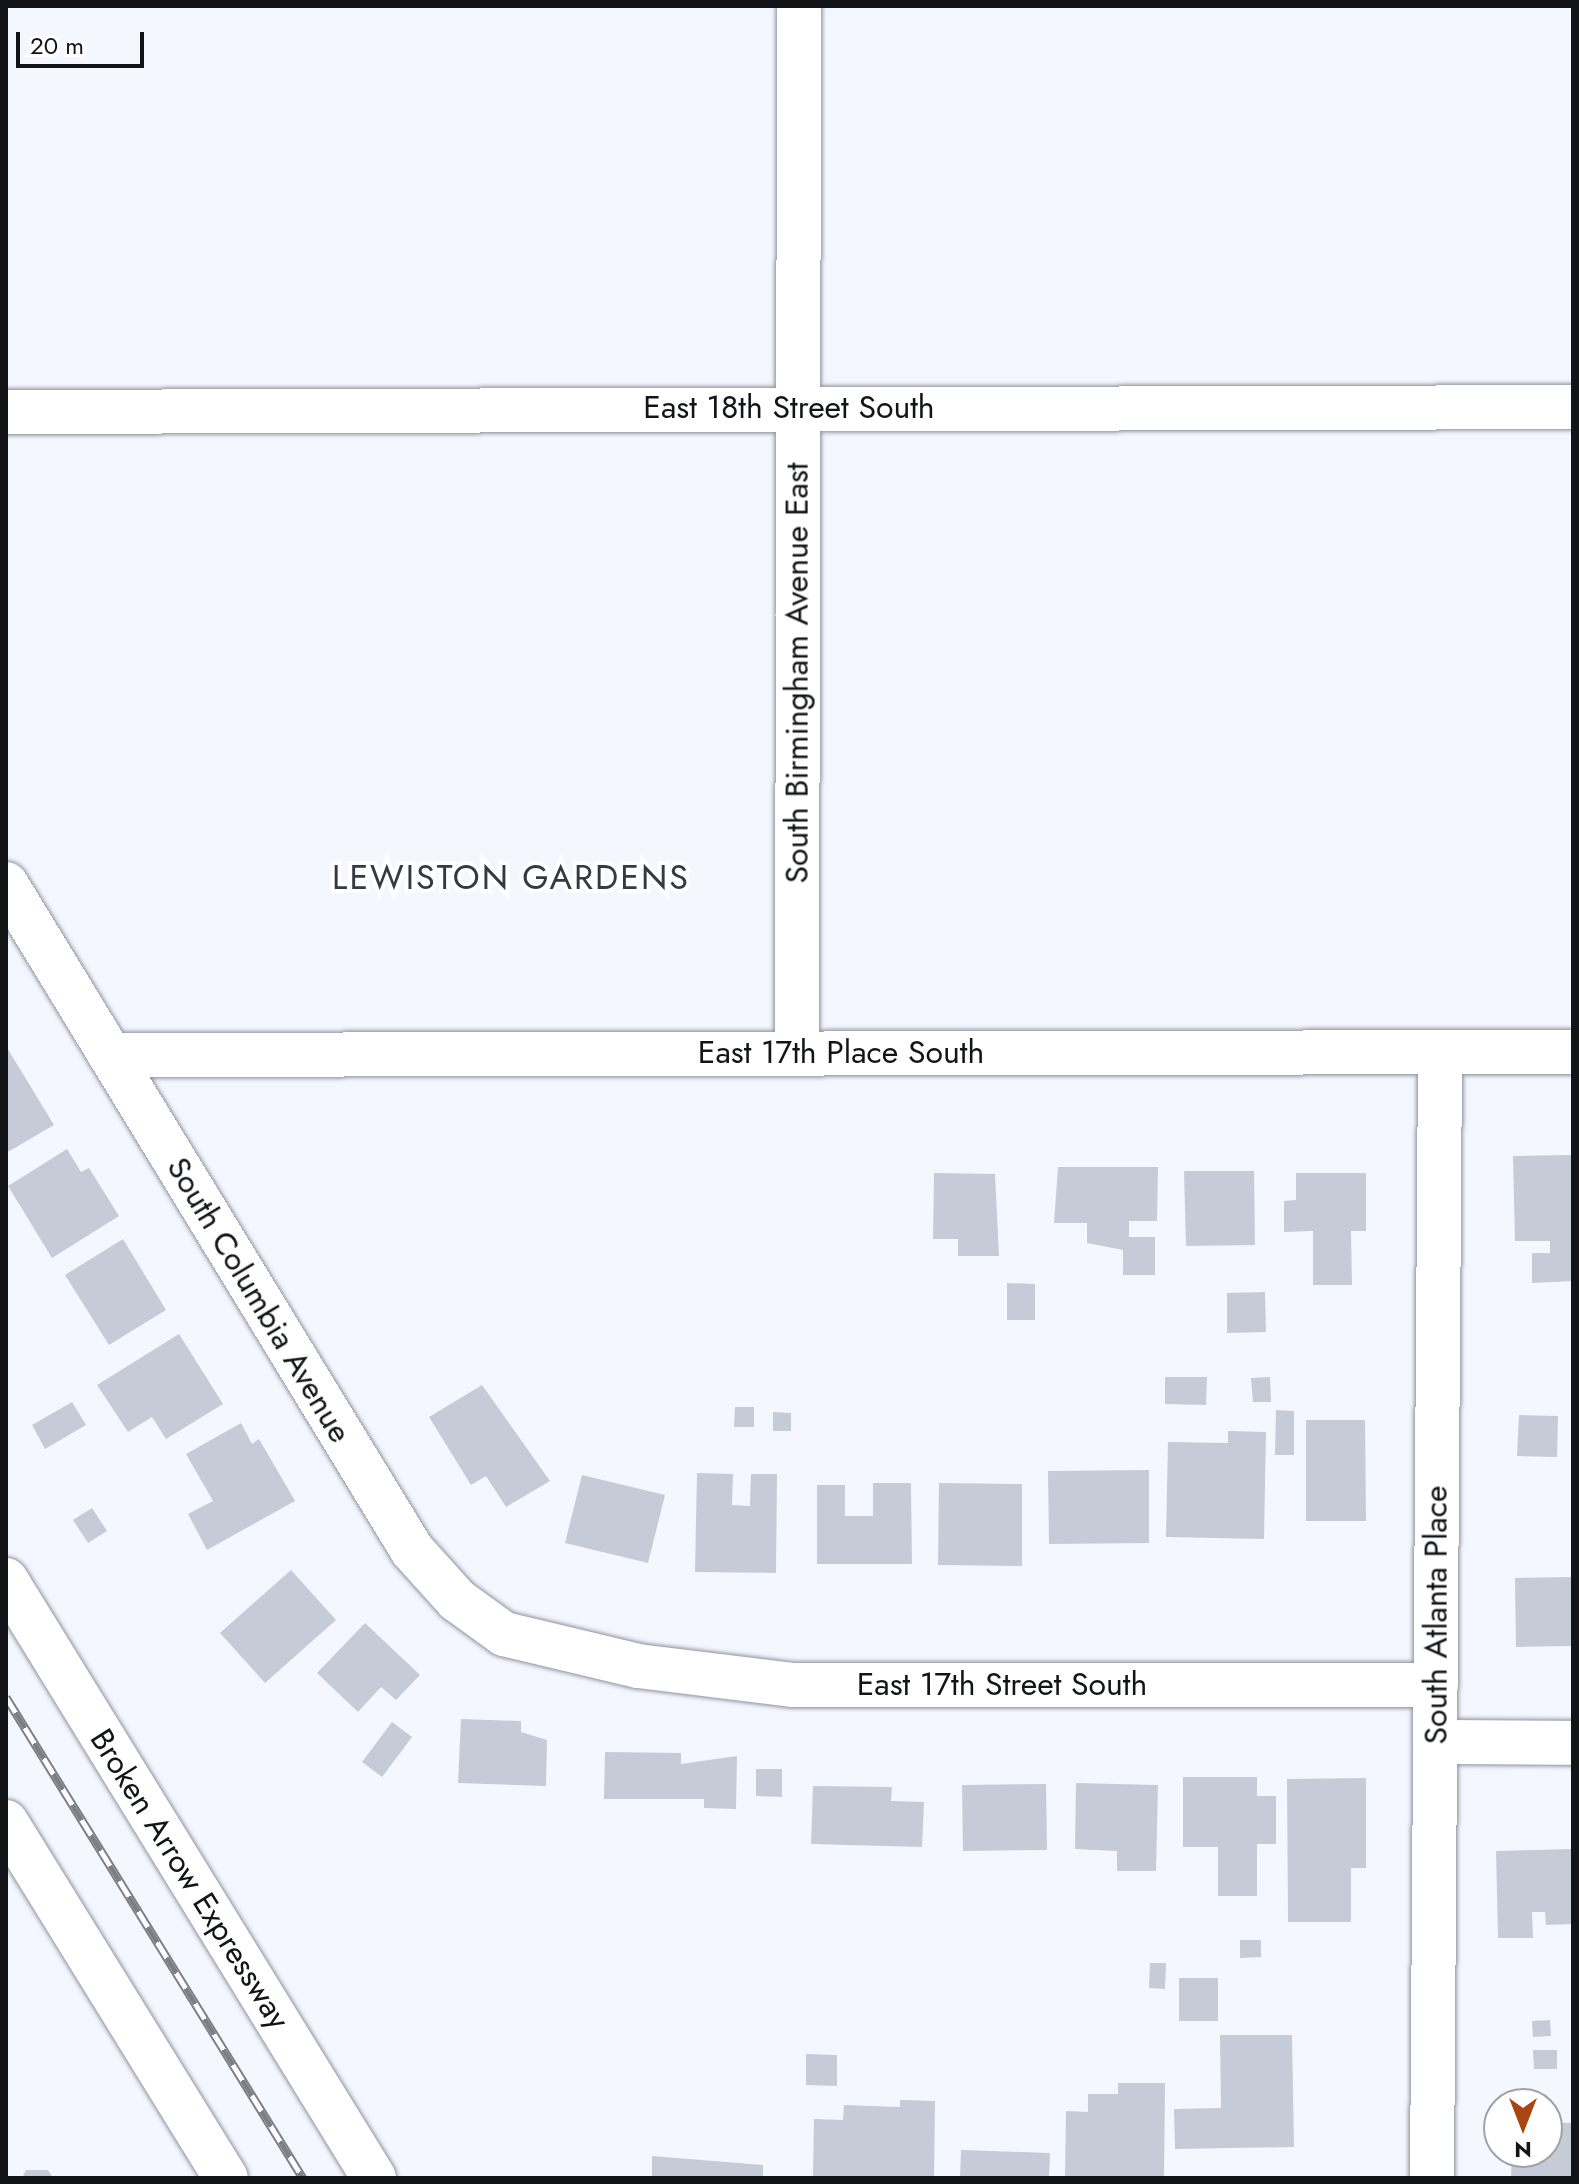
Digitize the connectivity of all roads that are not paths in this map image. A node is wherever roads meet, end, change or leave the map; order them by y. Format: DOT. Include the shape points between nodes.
graph roads {
  1 [pos="799,6"];
  2 [pos="796,406"];
  3 [pos="1573,407"];
  4 [pos="6,412"];
  5 [pos="6,884"];
  6 [pos="797,1052"];
  7 [pos="1440,1052"];
  8 [pos="1573,1052"];
  9 [pos="110,1055"];
  10 [pos="6,1580"];
  11 [pos="569,1653"];
  12 [pos="1436,1685"];
  13 [pos="1435,1742"];
  14 [pos="1573,1743"];
  15 [pos="6,1822"];
  16 [pos="226,2178"];
  17 [pos="374,2178"];
  18 [pos="1432,2178"];
  1 -- 2 [label="main road, South Birmingham Avenue East"];
  2 -- 3 [label="main road, East 18th Street South"];
  2 -- 4 [label="main road, East 18th Street South"];
  2 -- 6 [label="main road, South Birmingham Avenue East"];
  5 -- 9 [label="main road, South Columbia Avenue"];
  6 -- 7 [label="main road, East 17th Place South"];
  6 -- 9 [label="main road, East 17th Place South"];
  7 -- 8 [label="main road, East 17th Place South"];
  7 -- 12 [label="main road, South Atlanta Place"];
  9 -- 11 [label="main road, South Columbia Avenue" via="412,1550 457,1600 504,1634"];
  10 -- 17 [label="main road, Broken Arrow Expressway"];
  11 -- 12 [label="main road, East 17th Street South" via="792,1685"];
  12 -- 13 [label="main road, South Atlanta Place"];
  13 -- 14 [label="main road"];
  13 -- 18 [label="main road, South Atlanta Place"];
  15 -- 16 [label="main road"];
}
